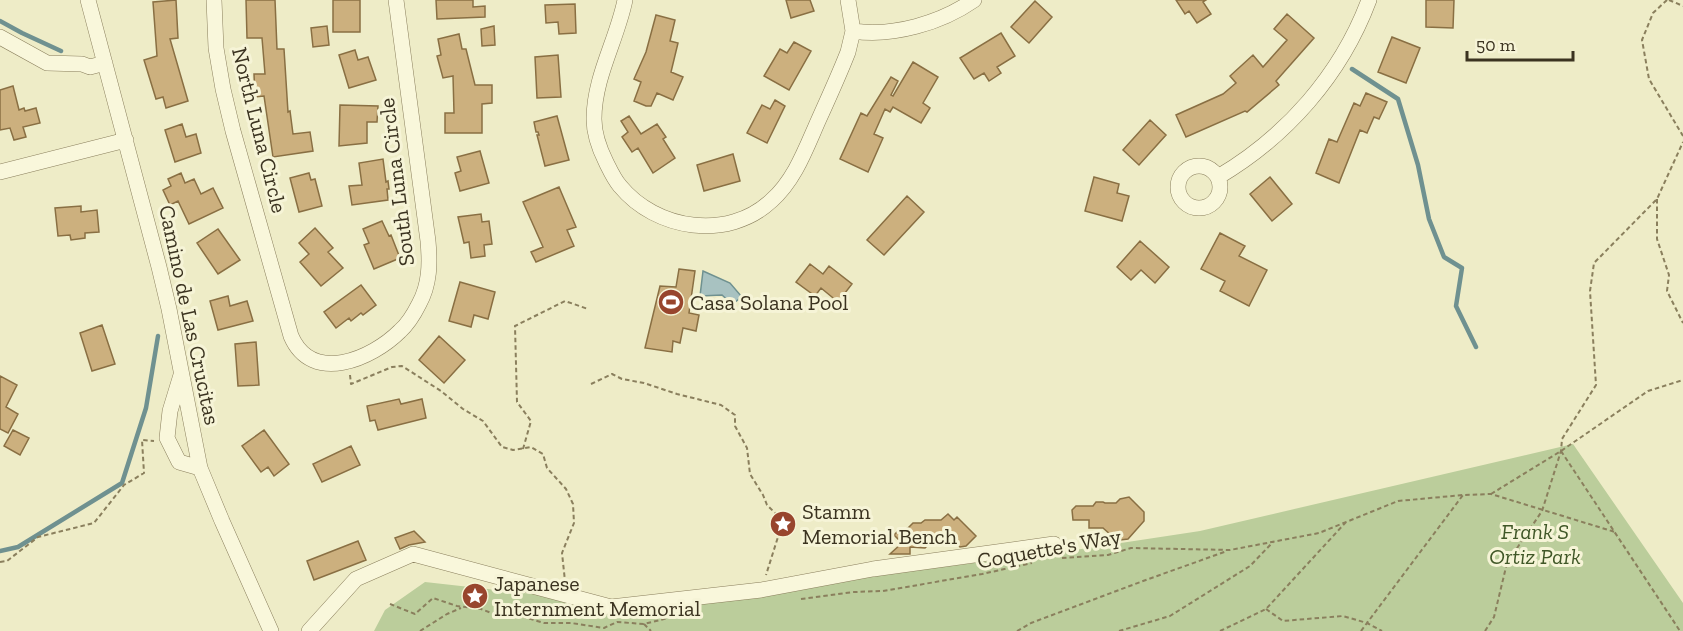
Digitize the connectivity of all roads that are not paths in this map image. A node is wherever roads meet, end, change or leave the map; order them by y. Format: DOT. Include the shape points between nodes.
graph roads {
  1 [pos="88,0"];
  2 [pos="214,0"];
  3 [pos="396,0"];
  4 [pos="625,0"];
  5 [pos="848,0"];
  6 [pos="974,0"];
  7 [pos="1369,0"];
  8 [pos="852,30"];
  9 [pos="0,37"];
  10 [pos="105,63"];
  11 [pos="126,140"];
  12 [pos="0,172"];
  13 [pos="1218,177"];
  14 [pos="272,269"];
  15 [pos="182,372"];
  16 [pos="200,468"];
  17 [pos="1054,551"];
  18 [pos="271,631"];
  19 [pos="309,631"];
  1 -- 10 [label="street, Camino de Las Crucitas"];
  2 -- 14 [label="street, North Luna Circle" via="223,89"];
  3 -- 14 [label="street, South Luna Circle" via="428,241 429,274 420,303 402,330 376,350 347,361 318,362 295,346"];
  4 -- 8 [label="street" via="600,79 594,113 598,144 628,195 652,212 696,226 728,224 743,218 757,212 781,191 797,166 844,64"];
  5 -- 8 [label="street"];
  6 -- 8 [label="street" via="958,11 905,28"];
  7 -- 13 [label="street" via="1345,52 1314,96 1267,142"];
  9 -- 10 [label="street" via="47,63 90,67"];
  10 -- 11 [label="street, Camino de Las Crucitas"];
  11 -- 12 [label="street"];
  11 -- 15 [label="street, Camino de Las Crucitas"];
  15 -- 16 [label="street, Camino de Las Crucitas"];
  15 -- 16 [label="street" via="170,411 167,438 179,462"];
  16 -- 18 [label="street, Camino de Las Crucitas"];
  17 -- 19 [label="street" via="873,569 761,590 611,607 413,554 356,579"];
}
